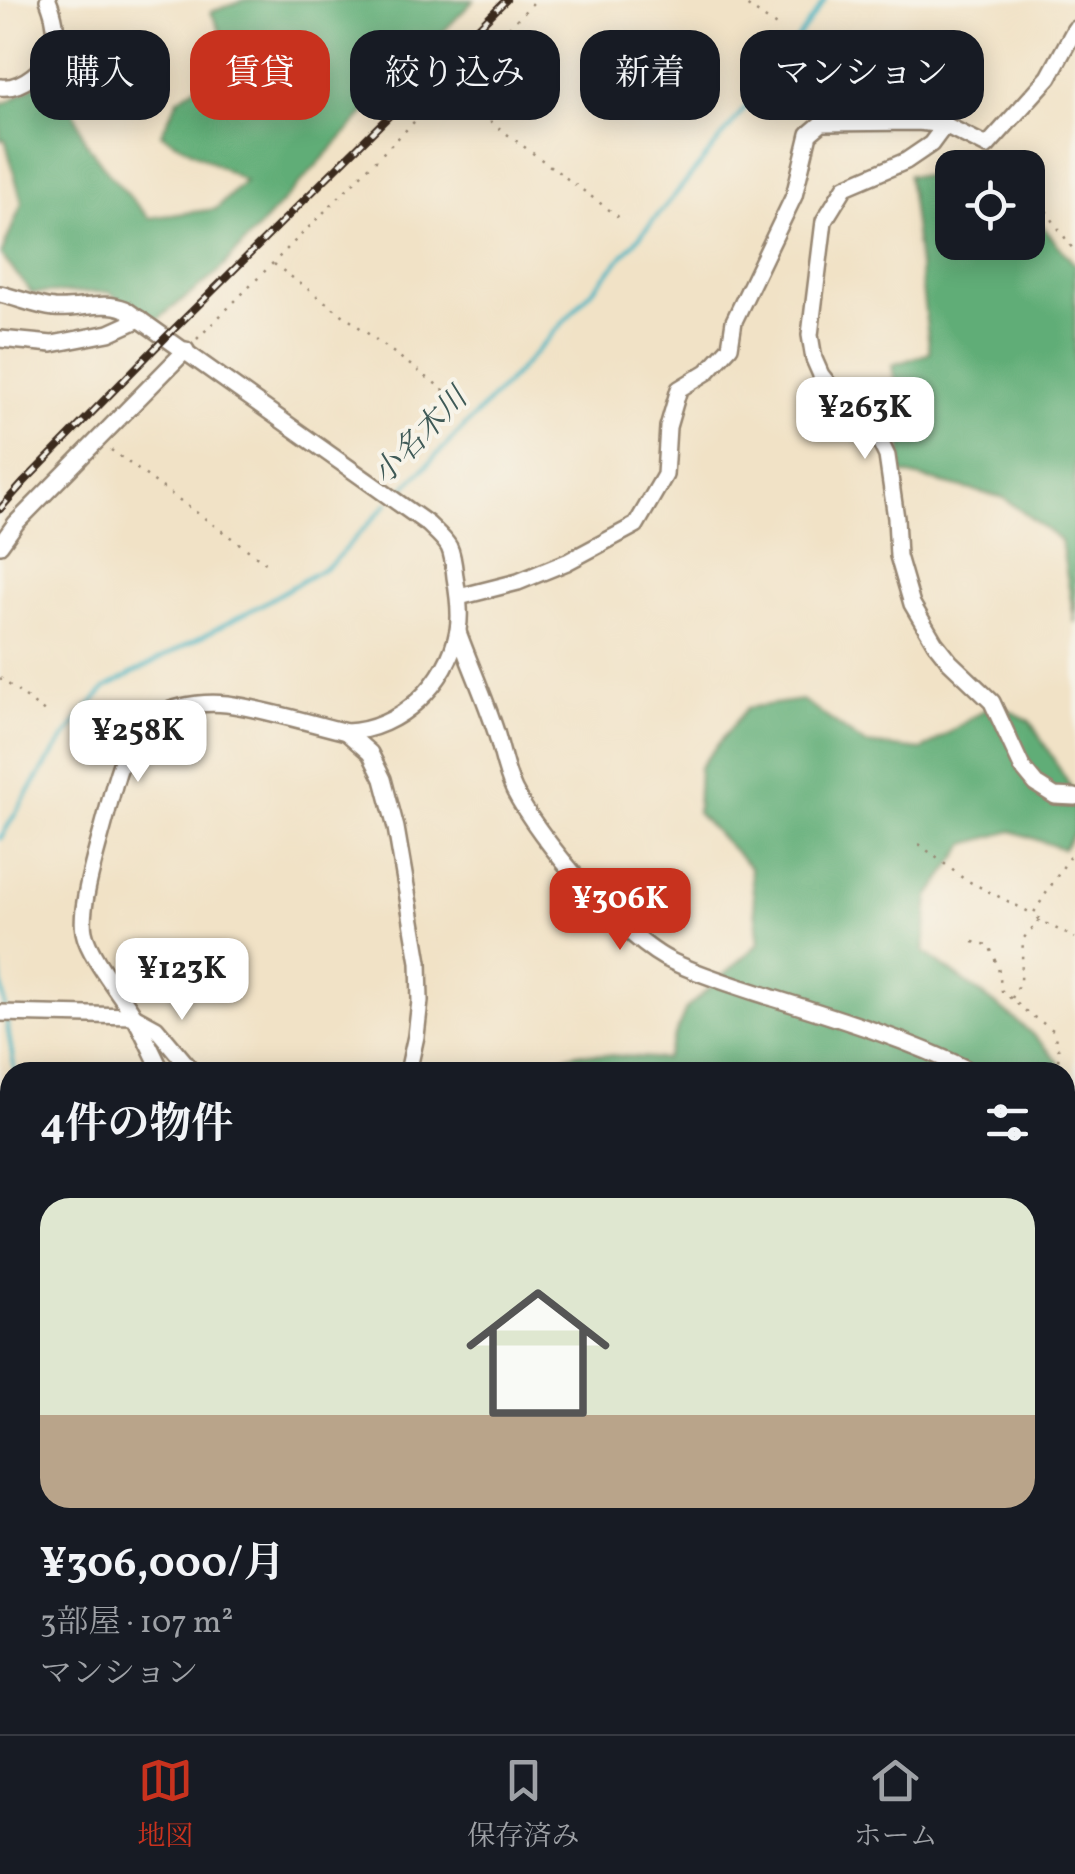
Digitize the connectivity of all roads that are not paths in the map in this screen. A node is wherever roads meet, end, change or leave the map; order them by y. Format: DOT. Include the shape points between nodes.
graph roads {
  1 [pos="48,0"];
  2 [pos="1075,29"];
  3 [pos="0,87"];
  4 [pos="945,124"];
  5 [pos="0,294"];
  6 [pos="140,319"];
  7 [pos="0,340"];
  8 [pos="186,350"];
  9 [pos="0,545"];
  10 [pos="459,597"];
  11 [pos="458,632"];
  12 [pos="346,732"];
  13 [pos="1075,797"];
  14 [pos="0,1012"];
  15 [pos="134,1016"];
  16 [pos="157,1062"];
  17 [pos="185,1062"];
  18 [pos="410,1062"];
  19 [pos="951,1062"];
  1 -- 3 [label="street" via="56,20 54,49 21,84"];
  2 -- 4 [label="street" via="1049,78 986,146"];
  4 -- 10 [label="street" via="822,123 809,134 794,196 734,321 730,347 679,390 665,475 636,525 518,582"];
  4 -- 13 [label="street" via="906,161 845,187 824,221 810,335 814,359 832,389 864,413 888,456 898,556 912,604 934,643 992,702 1036,784 1056,796"];
  5 -- 6 [label="street" via="51,308 114,304"];
  6 -- 7 [label="street" via="52,344"];
  6 -- 8 [label="street"];
  8 -- 9 [label="street"];
  8 -- 10 [label="street" via="428,524 449,546"];
  10 -- 11 [label="street"];
  11 -- 12 [label="street" via="443,670 408,709 384,724"];
  11 -- 19 [label="street" via="504,766 530,818 634,935 669,961"];
  12 -- 15 [label="street" via="226,704 167,711 140,728 114,785 84,929"];
  12 -- 18 [label="street" via="370,753 396,828 419,962"];
  14 -- 15 [label="street"];
  15 -- 16 [label="street"];
  15 -- 17 [label="street" via="156,1028"];
}
